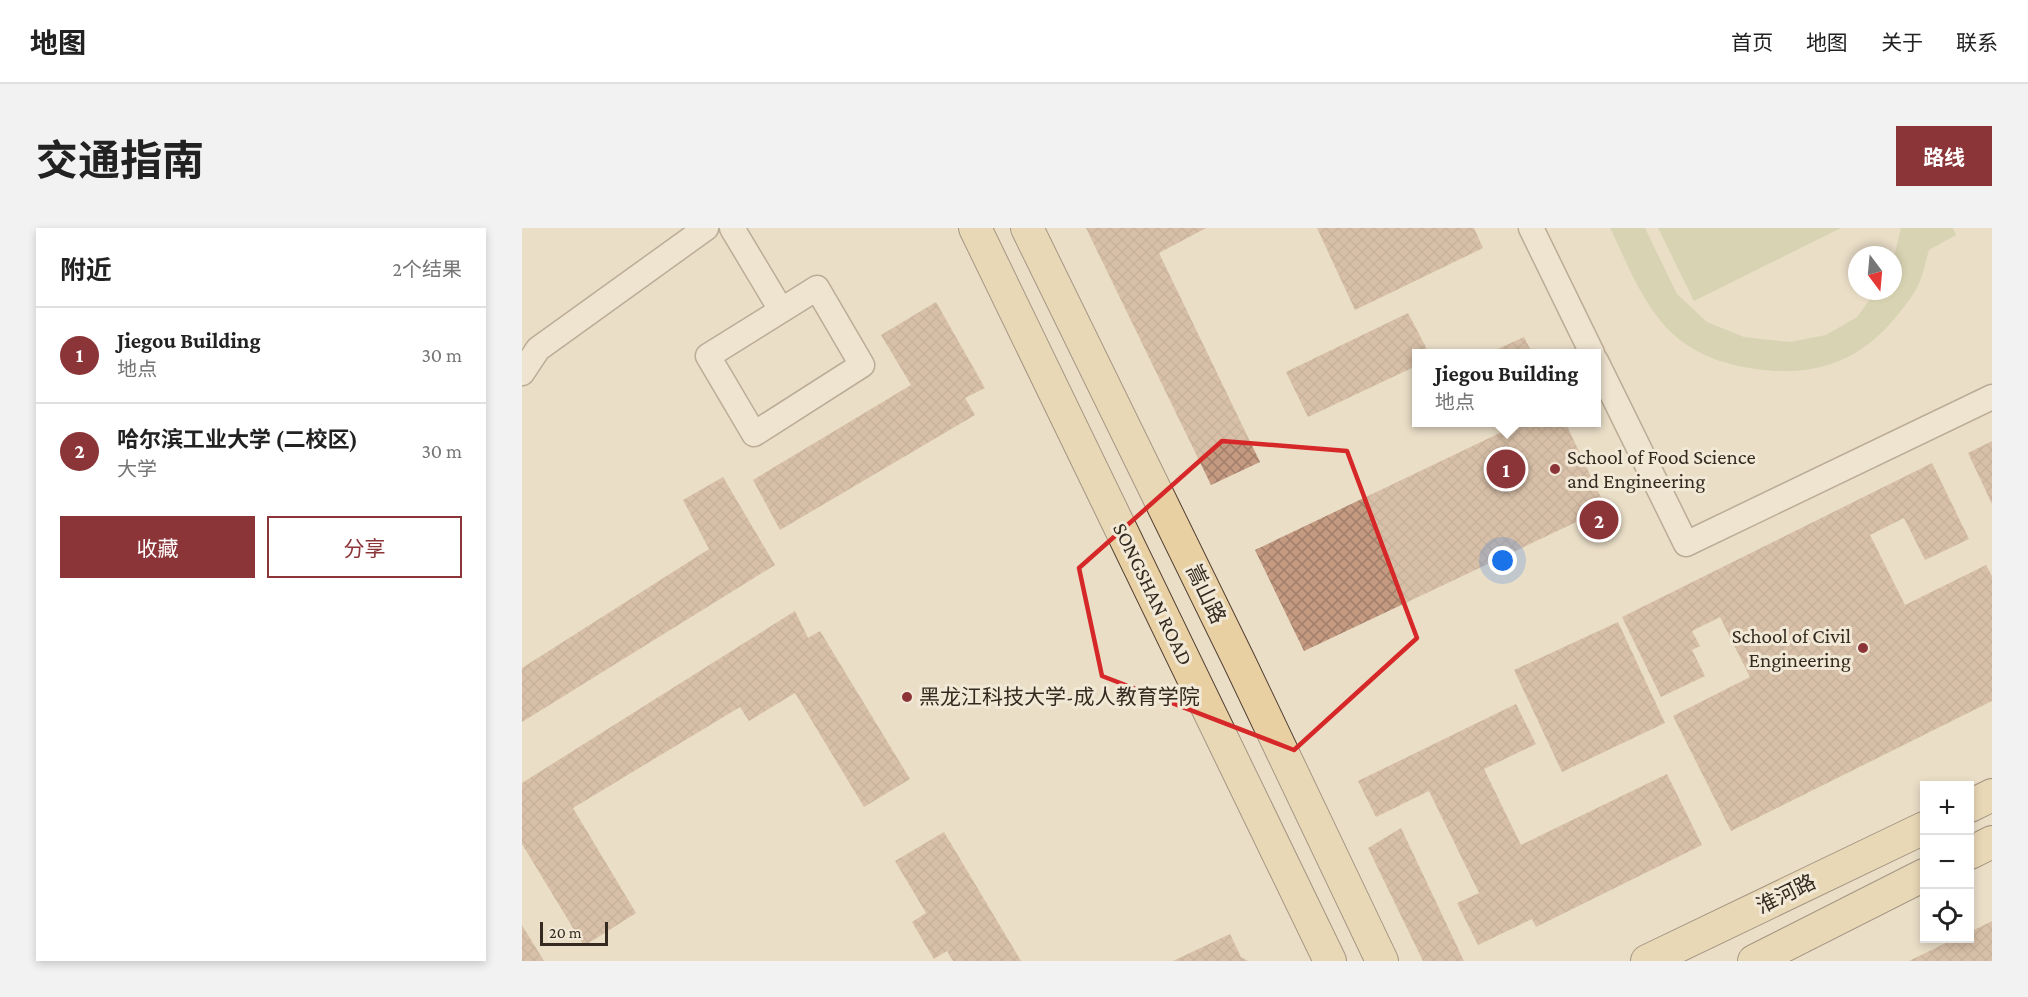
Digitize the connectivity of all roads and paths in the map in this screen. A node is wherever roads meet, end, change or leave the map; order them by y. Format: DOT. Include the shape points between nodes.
graph roads {
  1 [pos="706,228"];
  2 [pos="732,228"];
  3 [pos="975,228"];
  4 [pos="1027,228"];
  5 [pos="1531,228"];
  6 [pos="781,310"];
  7 [pos="1590,349"];
  8 [pos="1601,371"];
  9 [pos="522,373"];
  10 [pos="1992,397"];
  11 [pos="1992,793"];
  12 [pos="1974,803"];
  13 [pos="1920,830"];
  14 [pos="1920,877"];
  15 [pos="1330,961"];
  16 [pos="1382,961"];
  17 [pos="1647,961"];
  18 [pos="1754,961"];
  1 -- 9 [label="street" via="538,349"];
  2 -- 6 [label="street"];
  3 -- 15 [label="main road, SONGSHAN ROAD"];
  4 -- 16 [label="main road, 嵩山路"];
  5 -- 7 [label="street"];
  6 -- 6 [label="street" via="708,356 754,434 862,365 818,288"];
  8 -- 10 [label="street" via="1686,544"];
  11 -- 12 [label="main road"];
  13 -- 17 [label="main road, 淮河路"];
  14 -- 18 [label="main road"];
}
